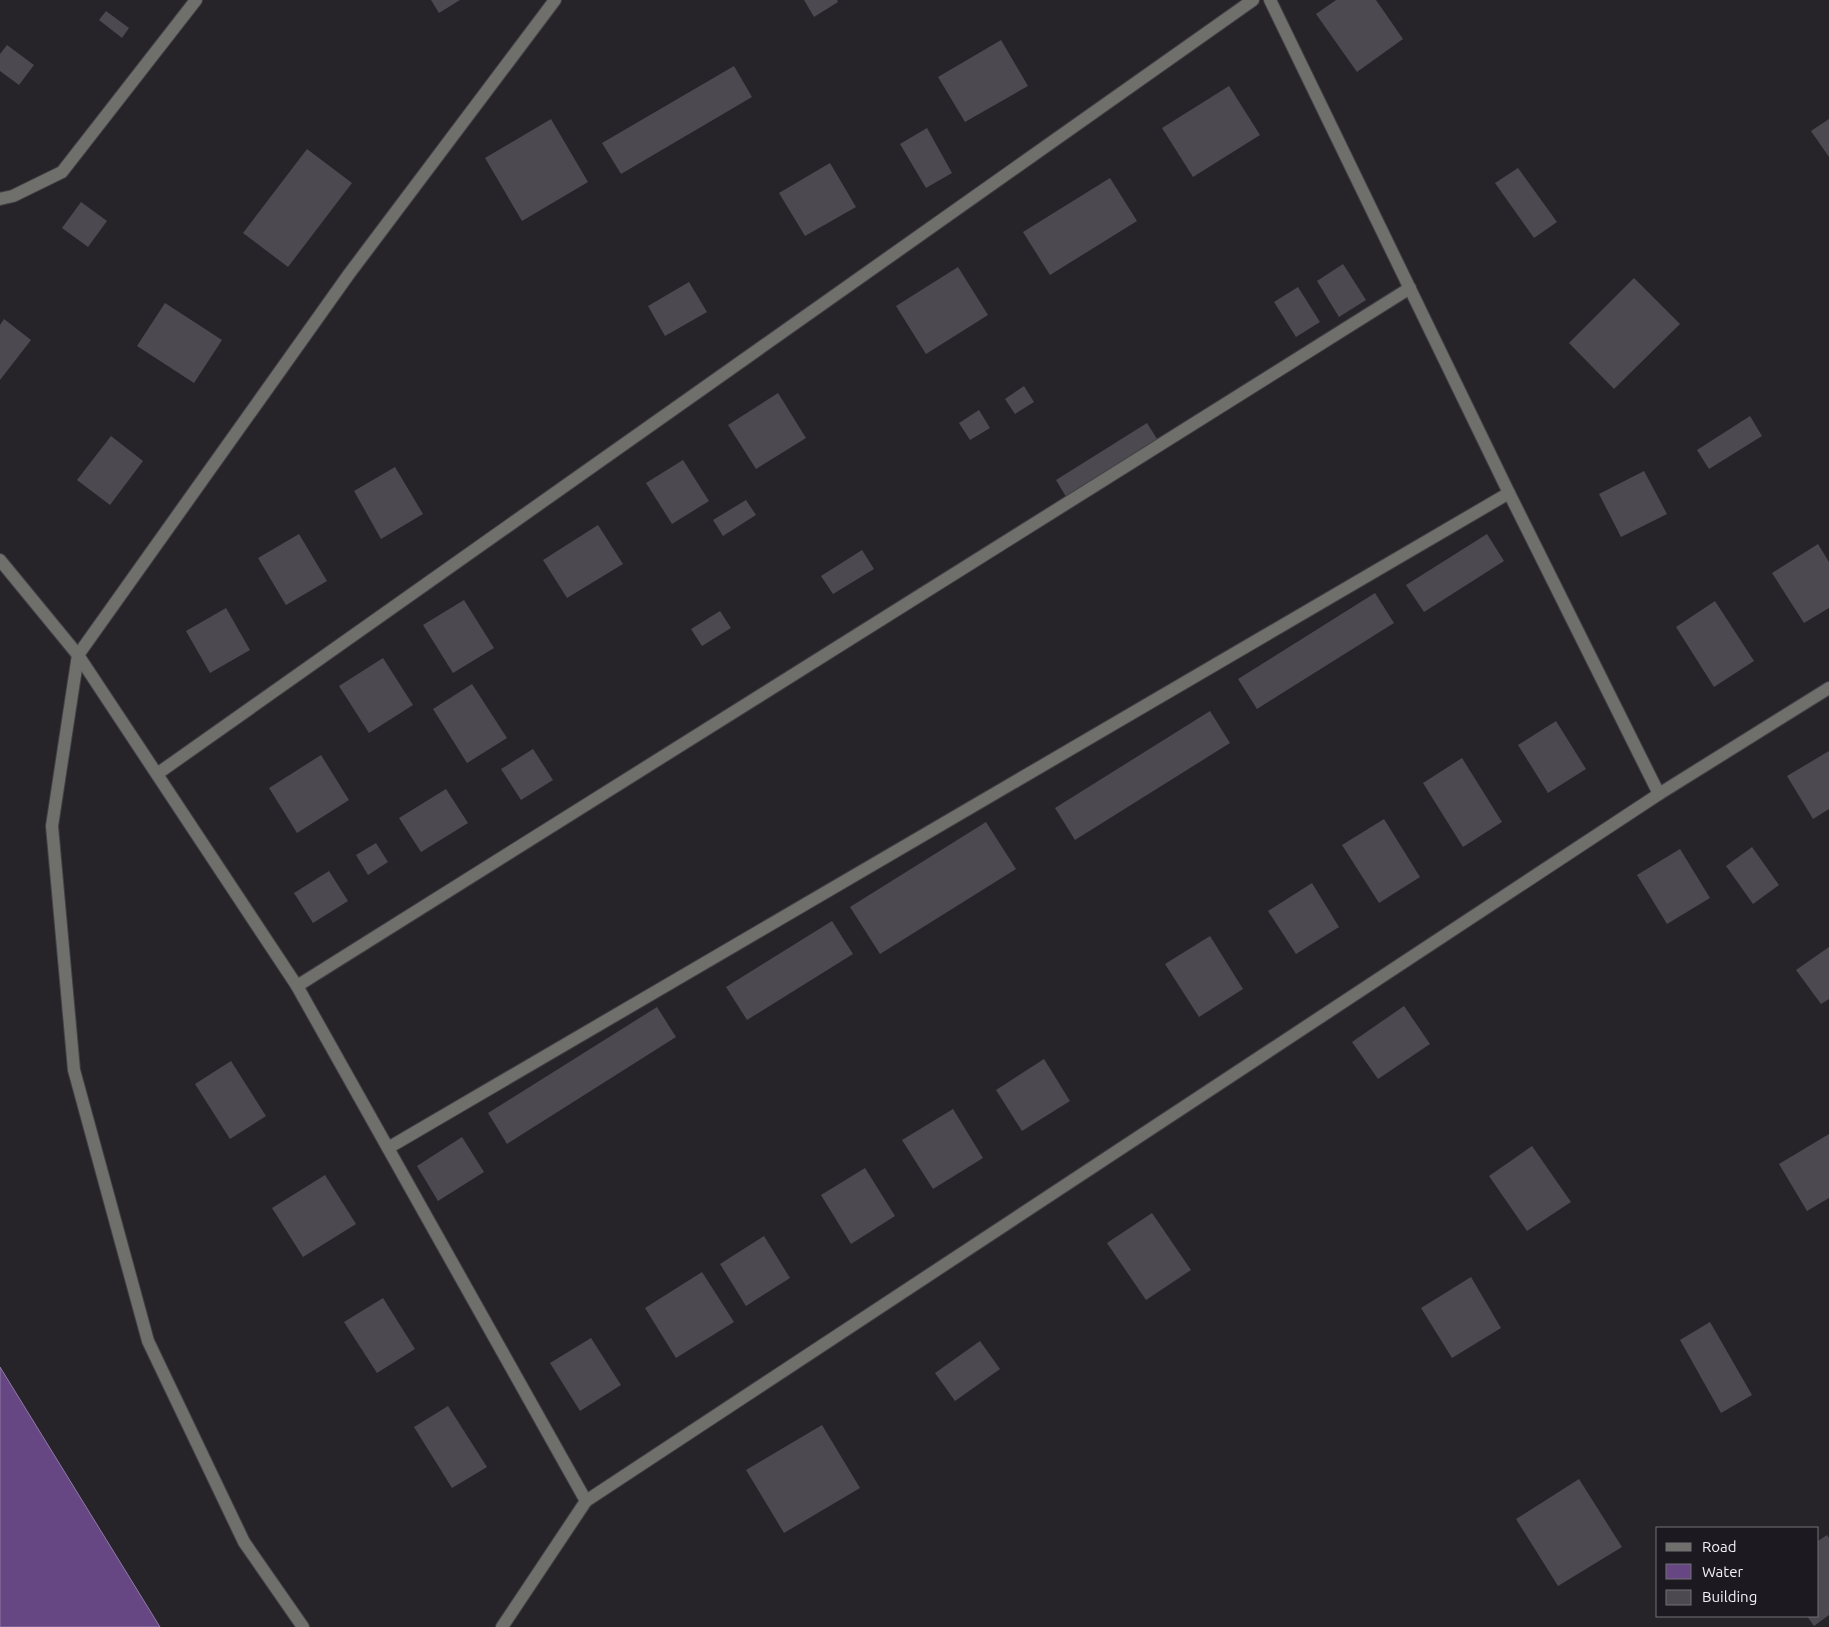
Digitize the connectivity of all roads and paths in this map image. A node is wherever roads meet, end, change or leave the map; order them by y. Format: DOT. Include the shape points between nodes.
graph roads {
  1 [pos="196,0"];
  2 [pos="555,0"];
  3 [pos="1252,0"];
  4 [pos="1270,0"];
  5 [pos="0,199"];
  6 [pos="1410,288"];
  7 [pos="1509,493"];
  8 [pos="0,560"];
  9 [pos="78,656"];
  10 [pos="1829,688"];
  11 [pos="157,774"];
  12 [pos="1659,794"];
  13 [pos="297,986"];
  14 [pos="388,1148"];
  15 [pos="586,1501"];
  16 [pos="302,1627"];
  17 [pos="502,1627"];
  1 -- 5 [label="street" via="62,172"];
  2 -- 9 [label="street" via="350,274"];
  3 -- 11 [label="street"];
  4 -- 6 [label="street"];
  6 -- 7 [label="street"];
  6 -- 13 [label="street"];
  7 -- 12 [label="street"];
  7 -- 14 [label="street"];
  8 -- 9 [label="street"];
  9 -- 11 [label="street"];
  9 -- 16 [label="street" via="52,826 74,1070 148,1341 244,1542"];
  10 -- 12 [label="street"];
  11 -- 13 [label="street"];
  12 -- 15 [label="street"];
  13 -- 14 [label="street"];
  14 -- 15 [label="street"];
  15 -- 17 [label="street"];
}
